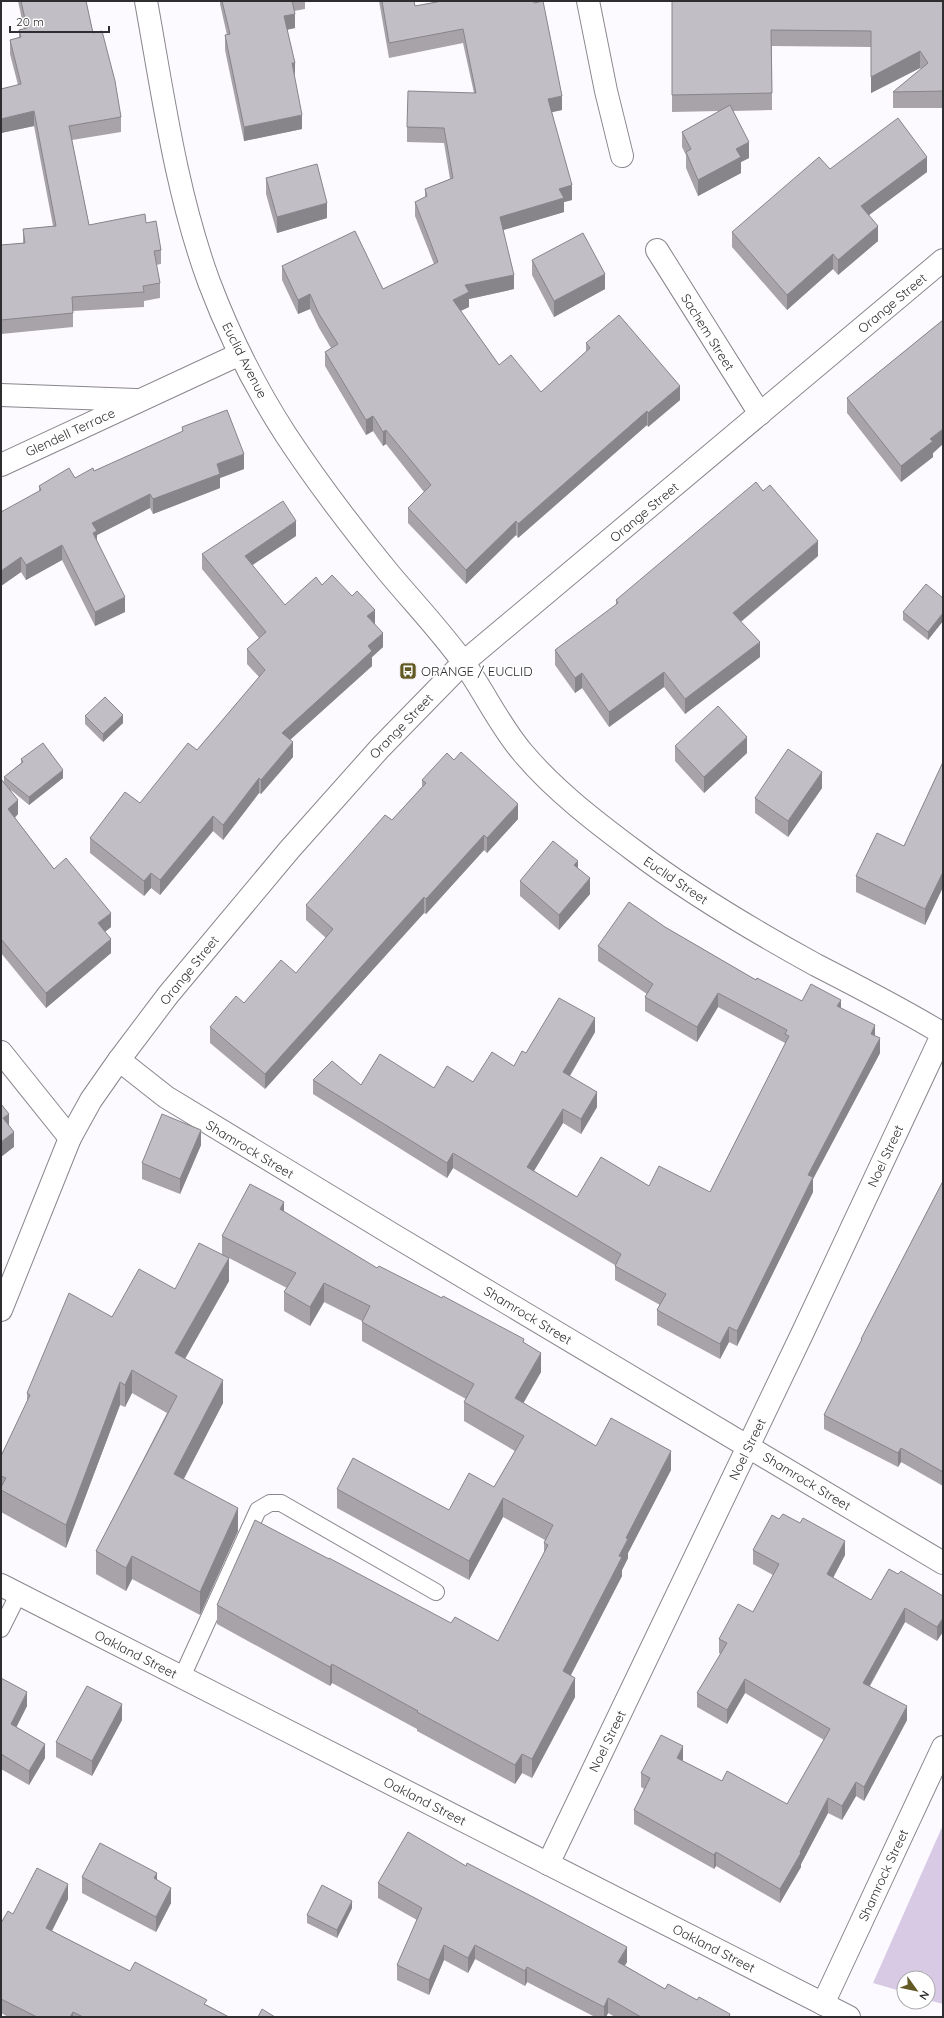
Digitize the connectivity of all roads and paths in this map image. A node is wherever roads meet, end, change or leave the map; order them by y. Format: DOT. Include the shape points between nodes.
graph roads {
  1 [pos="146,1"];
  2 [pos="588,1"];
  3 [pos="622,156"];
  4 [pos="657,250"];
  5 [pos="943,260"];
  6 [pos="240,354"];
  7 [pos="1,395"];
  8 [pos="140,400"];
  9 [pos="760,414"];
  10 [pos="1,465"];
  11 [pos="464,662"];
  12 [pos="943,1033"];
  13 [pos="1,1052"];
  14 [pos="119,1060"];
  15 [pos="70,1138"];
  16 [pos="1,1310"];
  17 [pos="749,1446"];
  18 [pos="943,1562"];
  19 [pos="10,1589"];
  20 [pos="436,1592"];
  21 [pos="1,1629"];
  22 [pos="182,1677"];
  23 [pos="943,1747"];
  24 [pos="548,1864"];
  25 [pos="823,2004"];
  26 [pos="849,2017"];
  1 -- 6 [label="street, Euclid Avenue" via="169,126 193,229 208,280"];
  2 -- 3 [label="street"];
  4 -- 9 [label="street, Sachem Street"];
  5 -- 9 [label="street, Orange Street"];
  6 -- 8 [label="street, Glendell Terrace"];
  6 -- 11 [label="street, Euclid Avenue" via="278,422 315,477 384,567"];
  7 -- 8 [label="street, Glendell Terrace"];
  8 -- 10 [label="street, Glendell Terrace"];
  9 -- 11 [label="street, Orange Street"];
  11 -- 12 [label="street, Euclid Street" via="501,724 522,753 564,793 622,841 735,918"];
  11 -- 14 [label="street, Orange Street" via="380,748 295,844 168,996"];
  12 -- 17 [label="street, Noel Street"];
  13 -- 15 [label="street"];
  14 -- 15 [label="street, Orange Street" via="91,1100"];
  14 -- 17 [label="street, Shamrock Street" via="166,1097"];
  15 -- 16 [label="street, Orange Street"];
  17 -- 18 [label="street, Shamrock Street"];
  17 -- 24 [label="street, Noel Street"];
  19 -- 21 [label="lane"];
  19 -- 22 [label="street, Oakland Street"];
  20 -- 22 [label="lane" via="282,1504 270,1503 258,1510"];
  22 -- 24 [label="street, Oakland Street"];
  23 -- 25 [label="street, Shamrock Street"];
  24 -- 25 [label="street, Oakland Street"];
  25 -- 26 [label="street, Oakland Street"];
}
